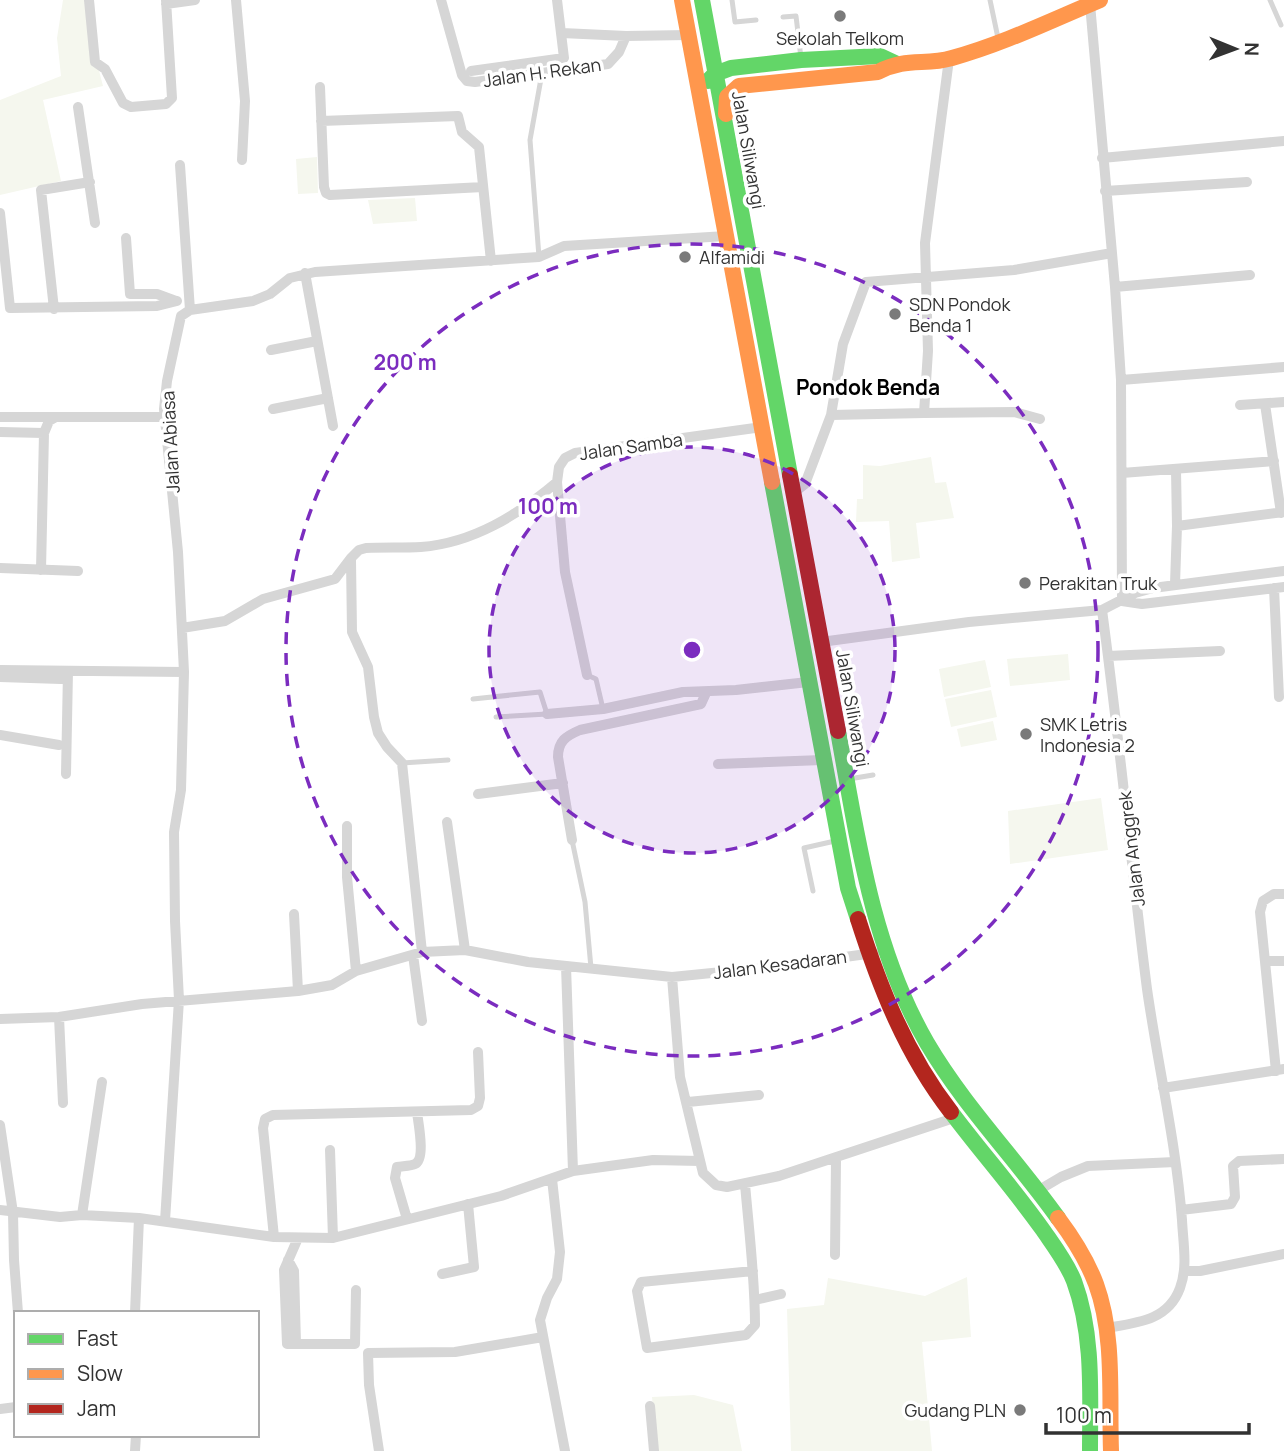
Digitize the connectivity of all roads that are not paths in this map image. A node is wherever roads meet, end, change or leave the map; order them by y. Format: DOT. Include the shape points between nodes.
graph roads {
  1 [pos="89,0"];
  2 [pos="195,0"];
  3 [pos="236,0"];
  4 [pos="441,0"];
  5 [pos="557,0"];
  6 [pos="682,0"];
  7 [pos="702,0"];
  8 [pos="709,0"];
  9 [pos="733,0"];
  10 [pos="990,0"];
  11 [pos="1270,0"];
  12 [pos="166,2"];
  13 [pos="1088,3"];
  14 [pos="783,17"];
  15 [pos="756,20"];
  16 [pos="1281,24"];
  17 [pos="562,33"];
  18 [pos="688,35"];
  19 [pos="626,36"];
  20 [pos="999,40"];
  21 [pos="801,60"];
  22 [pos="949,60"];
  23 [pos="895,63"];
  24 [pos="471,71"];
  25 [pos="542,73"];
  26 [pos="715,74"];
  27 [pos="803,78"];
  28 [pos="320,87"];
  29 [pos="698,91"];
  30 [pos="78,107"];
  31 [pos="321,121"];
  32 [pos="1284,141"];
  33 [pos="728,149"];
  34 [pos="1102,158"];
  35 [pos="242,160"];
  36 [pos="180,165"];
  37 [pos="89,182"];
  38 [pos="1247,182"];
  39 [pos="483,187"];
  40 [pos="1105,191"];
  41 [pos="1,213"];
  42 [pos="95,223"];
  43 [pos="726,236"];
  44 [pos="126,238"];
  45 [pos="1112,253"];
  46 [pos="539,257"];
  47 [pos="491,261"];
  48 [pos="305,273"];
  49 [pos="1250,275"];
  50 [pos="926,276"];
  51 [pos="1115,287"];
  52 [pos="177,301"];
  53 [pos="54,309"];
  54 [pos="190,310"];
  55 [pos="317,341"];
  56 [pos="271,350"];
  57 [pos="1284,367"];
  58 [pos="1121,380"];
  59 [pos="328,398"];
  60 [pos="1284,402"];
  61 [pos="1265,404"];
  62 [pos="1240,405"];
  63 [pos="273,409"];
  64 [pos="924,412"];
  65 [pos="831,415"];
  66 [pos="0,417"];
  67 [pos="56,417"];
  68 [pos="165,417"];
  69 [pos="1040,419"];
  70 [pos="333,426"];
  71 [pos="762,428"];
  72 [pos="0,432"];
  73 [pos="44,433"];
  74 [pos="1274,461"];
  75 [pos="1176,470"];
  76 [pos="1122,473"];
  77 [pos="557,482"];
  78 [pos="792,494"];
  79 [pos="1282,512"];
  80 [pos="1177,526"];
  81 [pos="351,558"];
  82 [pos="0,568"];
  83 [pos="40,570"];
  84 [pos="78,571"];
  85 [pos="1284,571"];
  86 [pos="1175,584"];
  87 [pos="1279,588"];
  88 [pos="1122,601"];
  89 [pos="1102,610"];
  90 [pos="182,628"];
  91 [pos="821,642"];
  92 [pos="1220,651"];
  93 [pos="1108,656"];
  94 [pos="0,670"];
  95 [pos="184,672"];
  96 [pos="64,675"];
  97 [pos="587,675"];
  98 [pos="0,677"];
  99 [pos="808,682"];
  100 [pos="706,693"];
  101 [pos="1279,698"];
  102 [pos="473,699"];
  103 [pos="603,709"];
  104 [pos="547,714"];
  105 [pos="496,718"];
  106 [pos="0,735"];
  107 [pos="59,745"];
  108 [pos="448,760"];
  109 [pos="822,760"];
  110 [pos="402,763"];
  111 [pos="718,764"];
  112 [pos="66,774"];
  113 [pos="873,775"];
  114 [pos="846,779"];
  115 [pos="563,783"];
  116 [pos="478,794"];
  117 [pos="447,822"];
  118 [pos="347,826"];
  119 [pos="572,840"];
  120 [pos="838,841"];
  121 [pos="813,891"];
  122 [pos="1284,894"];
  123 [pos="293,914"];
  124 [pos="465,950"];
  125 [pos="887,951"];
  126 [pos="418,953"];
  127 [pos="869,953"];
  128 [pos="1266,961"];
  129 [pos="1284,961"];
  130 [pos="566,965"];
  131 [pos="591,968"];
  132 [pos="356,971"];
  133 [pos="672,977"];
  134 [pos="298,991"];
  135 [pos="179,1000"];
  136 [pos="59,1017"];
  137 [pos="0,1019"];
  138 [pos="422,1021"];
  139 [pos="478,1052"];
  140 [pos="1280,1070"];
  141 [pos="102,1082"];
  142 [pos="1164,1088"];
  143 [pos="759,1095"];
  144 [pos="688,1102"];
  145 [pos="63,1103"];
  146 [pos="417,1112"];
  147 [pos="954,1118"];
  148 [pos="0,1125"];
  149 [pos="330,1150"];
  150 [pos="836,1159"];
  151 [pos="1284,1159"];
  152 [pos="700,1161"];
  153 [pos="1175,1162"];
  154 [pos="573,1171"];
  155 [pos="552,1179"];
  156 [pos="745,1184"];
  157 [pos="1039,1190"];
  158 [pos="468,1204"];
  159 [pos="0,1210"];
  160 [pos="1181,1210"];
  161 [pos="13,1213"];
  162 [pos="82,1215"];
  163 [pos="139,1218"];
  164 [pos="407,1219"];
  165 [pos="166,1221"];
  166 [pos="274,1237"];
  167 [pos="298,1238"];
  168 [pos="333,1238"];
  169 [pos="1284,1254"];
  170 [pos="835,1255"];
  171 [pos="0,1260"];
  172 [pos="14,1261"];
  173 [pos="752,1271"];
  174 [pos="1184,1271"];
  175 [pos="442,1274"];
  176 [pos="356,1290"];
  177 [pos="781,1294"];
  178 [pos="755,1300"];
  179 [pos="18,1311"];
  180 [pos="135,1311"];
  181 [pos="1106,1328"];
  182 [pos="543,1337"];
  183 [pos="650,1406"];
  184 [pos="379,1451"];
  185 [pos="565,1451"];
  186 [pos="654,1451"];
  187 [pos="1090,1451"];
  188 [pos="1111,1451"];
  1 -- 12 [label="street" via="95,62 105,69 123,103 131,107 166,104 172,98"];
  2 -- 12 [label="street"];
  3 -- 35 [label="street" via="245,101"];
  4 -- 25 [label="street, Jalan H. Rekan" via="467,81"];
  5 -- 17 [label="street"];
  6 -- 18 [label="main road"];
  7 -- 8 [label="lane"];
  7 -- 26 [label="main road"];
  9 -- 15 [label="lane" via="735,22"];
  10 -- 20 [label="lane"];
  11 -- 16 [label="lane"];
  13 -- 20 [label="main road"];
  13 -- 34 [label="street"];
  14 -- 21 [label="lane" via="796,16"];
  17 -- 19 [label="street"];
  17 -- 24 [label="street" via="564,58"];
  18 -- 19 [label="street"];
  18 -- 29 [label="main road"];
  19 -- 25 [label="street, Jalan H. Rekan" via="608,64"];
  20 -- 22 [label="main road"];
  21 -- 23 [label="main road" via="880,56"];
  21 -- 26 [label="main road"];
  21 -- 27 [label="street"];
  22 -- 23 [label="main road"];
  22 -- 50 [label="street" via="926,227"];
  23 -- 27 [label="main road" via="878,72"];
  25 -- 46 [label="lane" via="530,140"];
  26 -- 29 [label="main road, Jalan Siliwangi"];
  26 -- 33 [label="main road, Jalan Siliwangi"];
  27 -- 33 [label="main road" via="730,91 726,100"];
  28 -- 31 [label="street"];
  29 -- 43 [label="main road"];
  30 -- 37 [label="street"];
  31 -- 39 [label="street" via="457,116 462,132 479,147"];
  31 -- 39 [label="street" via="324,187 330,195"];
  32 -- 34 [label="street"];
  33 -- 78 [label="main road, Jalan Siliwangi"];
  34 -- 40 [label="street"];
  36 -- 54 [label="street"];
  37 -- 42 [label="street"];
  37 -- 53 [label="street" via="41,190"];
  38 -- 40 [label="street"];
  39 -- 47 [label="street"];
  40 -- 45 [label="street"];
  41 -- 53 [label="street" via="10,308"];
  43 -- 46 [label="street" via="564,246"];
  43 -- 71 [label="main road"];
  44 -- 52 [label="street" via="130,294 156,294"];
  45 -- 50 [label="street" via="1014,270"];
  45 -- 51 [label="street"];
  46 -- 47 [label="street"];
  47 -- 48 [label="street"];
  48 -- 54 [label="street" via="253,301"];
  48 -- 55 [label="street"];
  49 -- 51 [label="street"];
  50 -- 64 [label="street"];
  50 -- 65 [label="street" via="866,282 843,344"];
  51 -- 58 [label="street"];
  52 -- 53 [label="street" via="157,306"];
  52 -- 54 [label="street"];
  54 -- 68 [label="street, Jalan Abiasa" via="181,316 177,332"];
  55 -- 56 [label="street"];
  55 -- 59 [label="street"];
  57 -- 58 [label="street"];
  58 -- 76 [label="street"];
  59 -- 63 [label="street"];
  59 -- 70 [label="street"];
  60 -- 61 [label="street"];
  61 -- 62 [label="street"];
  61 -- 74 [label="street"];
  64 -- 65 [label="street"];
  64 -- 69 [label="street" via="1014,412"];
  65 -- 78 [label="street" via="805,484"];
  66 -- 67 [label="street"];
  67 -- 68 [label="street"];
  67 -- 73 [label="street"];
  68 -- 90 [label="street, Jalan Abiasa"];
  71 -- 77 [label="street, Jalan Samba" via="575,453 559,467"];
  71 -- 99 [label="main road"];
  72 -- 73 [label="street"];
  73 -- 83 [label="street"];
  74 -- 75 [label="street"];
  74 -- 79 [label="street"];
  75 -- 76 [label="street"];
  75 -- 80 [label="street"];
  76 -- 88 [label="street"];
  77 -- 81 [label="street, Jalan Samba" via="506,521 460,539 420,547 366,548"];
  77 -- 97 [label="street" via="565,572"];
  78 -- 91 [label="main road, Jalan Siliwangi"];
  79 -- 80 [label="street"];
  80 -- 86 [label="street"];
  81 -- 90 [label="street, Jalan Samba" via="335,579 277,594 225,621"];
  81 -- 110 [label="street" via="352,632 368,667 378,733"];
  82 -- 83 [label="street"];
  83 -- 84 [label="street"];
  85 -- 86 [label="street"];
  86 -- 88 [label="street" via="1135,593"];
  87 -- 88 [label="street" via="1142,604"];
  87 -- 101 [label="street"];
  88 -- 89 [label="street"];
  89 -- 91 [label="street"];
  89 -- 93 [label="street, Jalan Anggrek"];
  90 -- 95 [label="street, Jalan Abiasa"];
  91 -- 114 [label="main road, Jalan Siliwangi"];
  92 -- 93 [label="street"];
  93 -- 142 [label="street, Jalan Anggrek"];
  94 -- 96 [label="street"];
  95 -- 96 [label="street"];
  95 -- 135 [label="street, Jalan Abiasa" via="181,790 174,832"];
  96 -- 98 [label="street"];
  96 -- 112 [label="street"];
  97 -- 103 [label="lane" via="596,680"];
  99 -- 100 [label="street"];
  99 -- 109 [label="main road"];
  100 -- 103 [label="street" via="683,692"];
  100 -- 115 [label="street" via="701,704 569,734 558,747"];
  102 -- 104 [label="lane" via="540,692"];
  103 -- 104 [label="street"];
  104 -- 105 [label="lane"];
  106 -- 107 [label="street"];
  108 -- 110 [label="lane"];
  109 -- 111 [label="street"];
  109 -- 120 [label="main road"];
  110 -- 126 [label="street"];
  113 -- 114 [label="lane"];
  114 -- 125 [label="main road, Jalan Siliwangi" via="866,883"];
  115 -- 116 [label="street"];
  115 -- 119 [label="street"];
  117 -- 124 [label="street"];
  118 -- 132 [label="street"];
  119 -- 131 [label="lane" via="585,902"];
  120 -- 121 [label="lane" via="804,848"];
  120 -- 127 [label="main road"];
  122 -- 128 [label="street" via="1268,897 1261,906"];
  123 -- 134 [label="street"];
  124 -- 126 [label="street, Jalan Kesadaran"];
  124 -- 130 [label="street, Jalan Kesadaran"];
  125 -- 127 [label="street, Jalan Kesadaran"];
  125 -- 157 [label="main road, Jalan Siliwangi" via="936,1059"];
  126 -- 132 [label="street, Jalan Kesadaran"];
  126 -- 138 [label="street"];
  127 -- 133 [label="street, Jalan Kesadaran"];
  127 -- 147 [label="main road" via="895,1020"];
  128 -- 129 [label="street"];
  128 -- 140 [label="street"];
  130 -- 131 [label="street, Jalan Kesadaran"];
  130 -- 154 [label="street"];
  131 -- 133 [label="street, Jalan Kesadaran"];
  132 -- 134 [label="street, Jalan Kesadaran" via="332,985"];
  133 -- 144 [label="street" via="680,1077"];
  134 -- 135 [label="street, Jalan Kesadaran"];
  135 -- 136 [label="street, Jalan Kesadaran"];
  135 -- 165 [label="street, Jalan Abiasa"];
  136 -- 137 [label="street, Jalan Kesadaran"];
  136 -- 145 [label="street"];
  139 -- 146 [label="street" via="478,1107"];
  140 -- 142 [label="street"];
  141 -- 162 [label="street"];
  142 -- 153 [label="street, Jalan Anggrek"];
  143 -- 144 [label="street"];
  144 -- 152 [label="street"];
  146 -- 164 [label="street" via="419,1161 397,1167 394,1178"];
  146 -- 166 [label="street" via="273,1115 265,1119"];
  147 -- 150 [label="street"];
  147 -- 187 [label="main road" via="1020,1198 1073,1280 1084,1316"];
  148 -- 161 [label="street"];
  149 -- 168 [label="street"];
  150 -- 156 [label="street"];
  150 -- 170 [label="street"];
  151 -- 160 [label="street" via="1239,1161 1233,1166 1235,1197 1231,1204"];
  152 -- 154 [label="street" via="653,1160"];
  152 -- 156 [label="street" via="716,1185"];
  153 -- 157 [label="street" via="1088,1166"];
  153 -- 160 [label="street, Jalan Anggrek"];
  154 -- 155 [label="street"];
  155 -- 158 [label="street"];
  155 -- 182 [label="street" via="560,1252 557,1279 540,1320"];
  156 -- 173 [label="street"];
  157 -- 181 [label="main road, Jalan Siliwangi" via="1089,1267"];
  158 -- 164 [label="street"];
  158 -- 175 [label="street" via="474,1267"];
  159 -- 161 [label="street"];
  160 -- 174 [label="street, Jalan Anggrek"];
  161 -- 162 [label="street"];
  161 -- 172 [label="street"];
  162 -- 163 [label="street"];
  163 -- 165 [label="street"];
  163 -- 180 [label="street"];
  164 -- 168 [label="street"];
  165 -- 166 [label="street"];
  166 -- 167 [label="street"];
  167 -- 168 [label="street"];
  167 -- 176 [label="street" via="288,1260 294,1271 296,1344 355,1344"];
  169 -- 174 [label="street"];
  171 -- 172 [label="street"];
  172 -- 179 [label="street"];
  173 -- 178 [label="street"];
  173 -- 178 [label="street" via="641,1282 637,1291 646,1348 746,1335 755,1325"];
  174 -- 181 [label="street, Jalan Anggrek" via="1177,1297 1166,1310 1155,1318"];
  177 -- 178 [label="street"];
  181 -- 188 [label="main road, Jalan Siliwangi"];
  182 -- 184 [label="street" via="455,1352 368,1353"];
  182 -- 185 [label="street"];
  183 -- 186 [label="street"];
}
